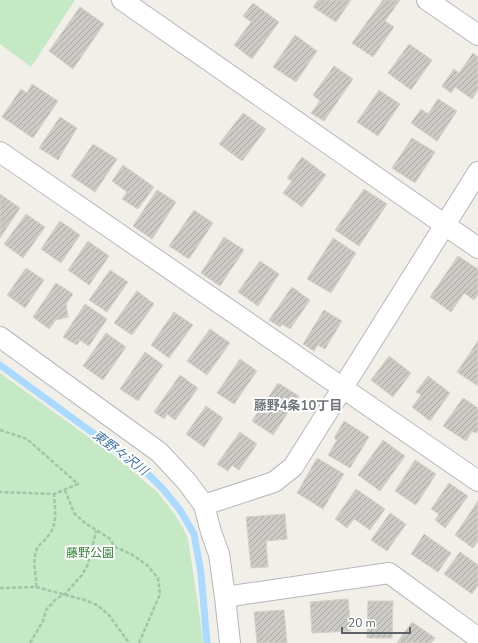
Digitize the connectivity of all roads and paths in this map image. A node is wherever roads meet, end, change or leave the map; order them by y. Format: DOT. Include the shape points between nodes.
graph roads {
  1 [pos="122,0"];
  2 [pos="427,0"];
  3 [pos="478,35"];
  4 [pos="0,152"];
  5 [pos="478,172"];
  6 [pos="445,225"];
  7 [pos="478,248"];
  8 [pos="0,337"];
  9 [pos="343,388"];
  10 [pos="0,430"];
  11 [pos="478,481"];
  12 [pos="65,490"];
  13 [pos="0,492"];
  14 [pos="54,494"];
  15 [pos="204,505"];
  16 [pos="96,531"];
  17 [pos="36,587"];
  18 [pos="0,588"];
  19 [pos="65,594"];
  20 [pos="225,597"];
  21 [pos="478,638"];
  22 [pos="30,643"];
  23 [pos="129,643"];
  24 [pos="139,643"];
  25 [pos="230,643"];
  1 -- 6 [label="street"];
  2 -- 3 [label="street"];
  4 -- 9 [label="street"];
  5 -- 6 [label="street"];
  6 -- 7 [label="street"];
  6 -- 9 [label="street"];
  8 -- 15 [label="street" via="159,452"];
  9 -- 11 [label="street"];
  9 -- 15 [label="street" via="293,468 274,482"];
  10 -- 12 [label="path" via="27,439 78,484"];
  12 -- 14 [label="path"];
  12 -- 16 [label="path" via="74,513"];
  13 -- 14 [label="path"];
  14 -- 17 [label="path" via="54,526 49,536 38,545 34,556"];
  15 -- 20 [label="street" via="218,554"];
  16 -- 19 [label="path" via="88,564"];
  16 -- 24 [label="path" via="110,538 115,547 147,565 158,578 160,594"];
  17 -- 18 [label="path"];
  17 -- 19 [label="path"];
  19 -- 22 [label="path" via="46,610 43,621"];
  19 -- 23 [label="path" via="98,605 109,615"];
  20 -- 21 [label="street" via="389,573"];
  20 -- 25 [label="street"];
}
